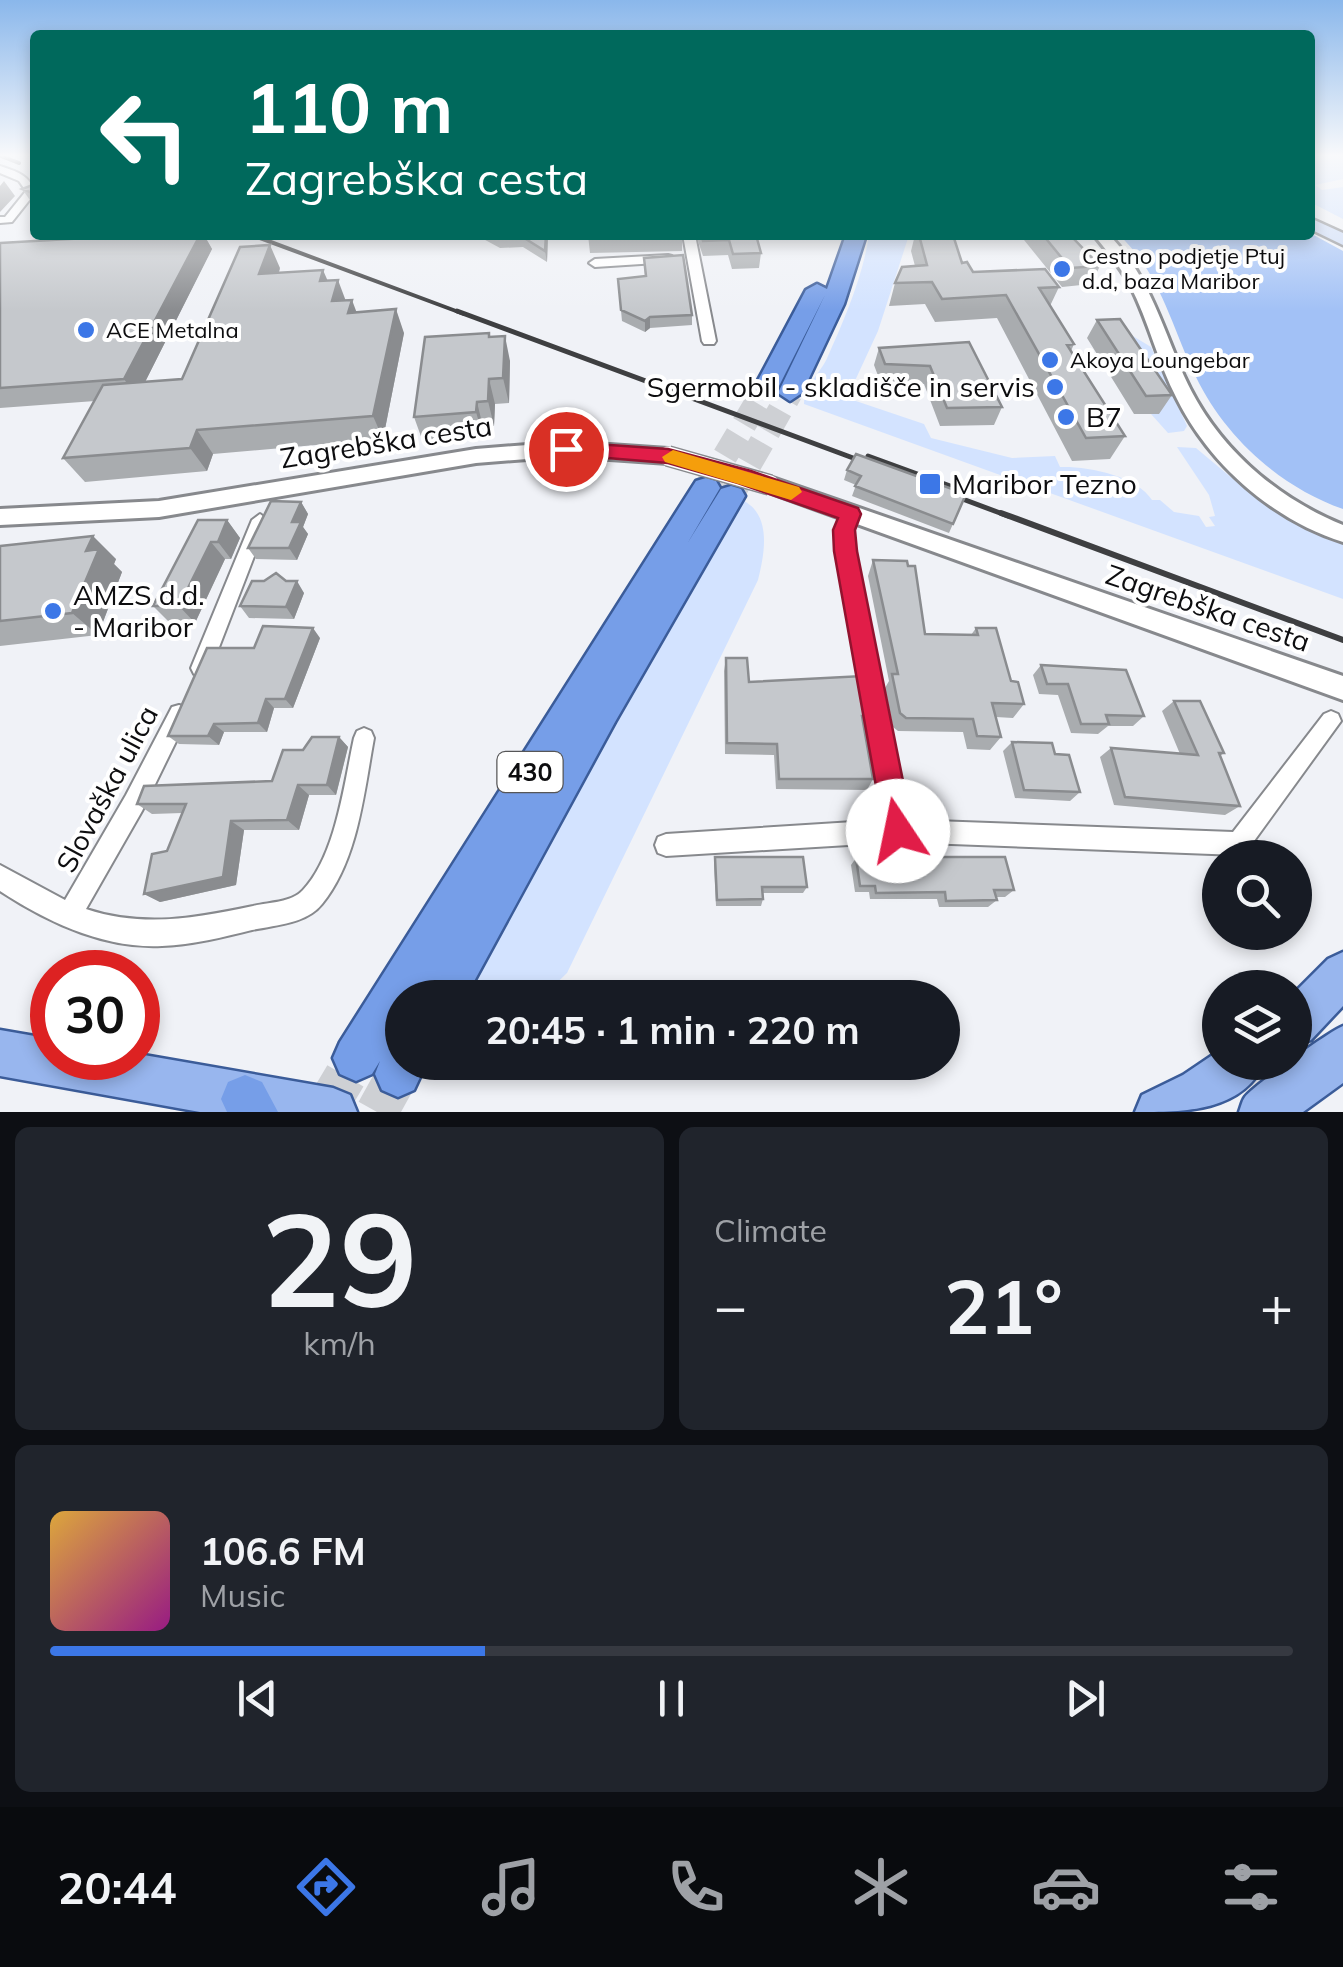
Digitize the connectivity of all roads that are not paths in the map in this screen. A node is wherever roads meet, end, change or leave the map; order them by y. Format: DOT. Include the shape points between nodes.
graph roads {
  1 [pos="1315,214"];
  2 [pos="1315,226"];
  3 [pos="1343,228"];
  4 [pos="690,240"];
  5 [pos="835,240"];
  6 [pos="854,240"];
  7 [pos="1106,240"];
  8 [pos="1343,240"];
  9 [pos="693,258"];
  10 [pos="595,263"];
  11 [pos="709,341"];
  12 [pos="768,384"];
  13 [pos="790,392"];
  14 [pos="1282,500"];
  15 [pos="850,514"];
  16 [pos="0,517"];
  17 [pos="260,520"];
  18 [pos="1343,523"];
  19 [pos="1343,534"];
  20 [pos="1343,688"];
  21 [pos="1331,721"];
  22 [pos="364,738"];
  23 [pos="898,831"];
  24 [pos="666,845"];
  25 [pos="0,878"];
  26 [pos="69,916"];
  27 [pos="1343,974"];
  28 [pos="435,980"];
  29 [pos="451,980"];
  30 [pos="1312,1006"];
  31 [pos="1343,1048"];
  32 [pos="0,1053"];
  33 [pos="1217,1080"];
  34 [pos="250,1105"];
  35 [pos="333,1112"];
  36 [pos="1158,1112"];
  37 [pos="1263,1112"];
  1 -- 3 [label="main road"];
  2 -- 8 [label="main road"];
  4 -- 9 [label="street"];
  5 -- 12 [label="highway"];
  6 -- 13 [label="highway"];
  7 -- 14 [label="street" via="1144,290 1186,402 1210,439"];
  9 -- 10 [label="street"];
  9 -- 11 [label="street"];
  14 -- 18 [label="street"];
  14 -- 19 [label="street"];
  15 -- 16 [label="street, Zagrebška cesta, bridge" via="668,456 566,449 492,455 159,510"];
  15 -- 20 [label="street, Zagrebška cesta"];
  15 -- 23 [label="street" via="846,551"];
  17 -- 26 [label="street, Slovaška ulica" via="197,678"];
  21 -- 23 [label="street" via="1238,844"];
  22 -- 26 [label="street" via="330,863 300,908 148,934"];
  23 -- 24 [label="street"];
  25 -- 26 [label="street"];
  27 -- 30 [label="main road"];
  28 -- 29 [label="highway, 430" via="718,492"];
  31 -- 37 [label="main road"];
  32 -- 34 [label="main road"];
  33 -- 36 [label="main road"];
  34 -- 35 [label="main road"];
}
